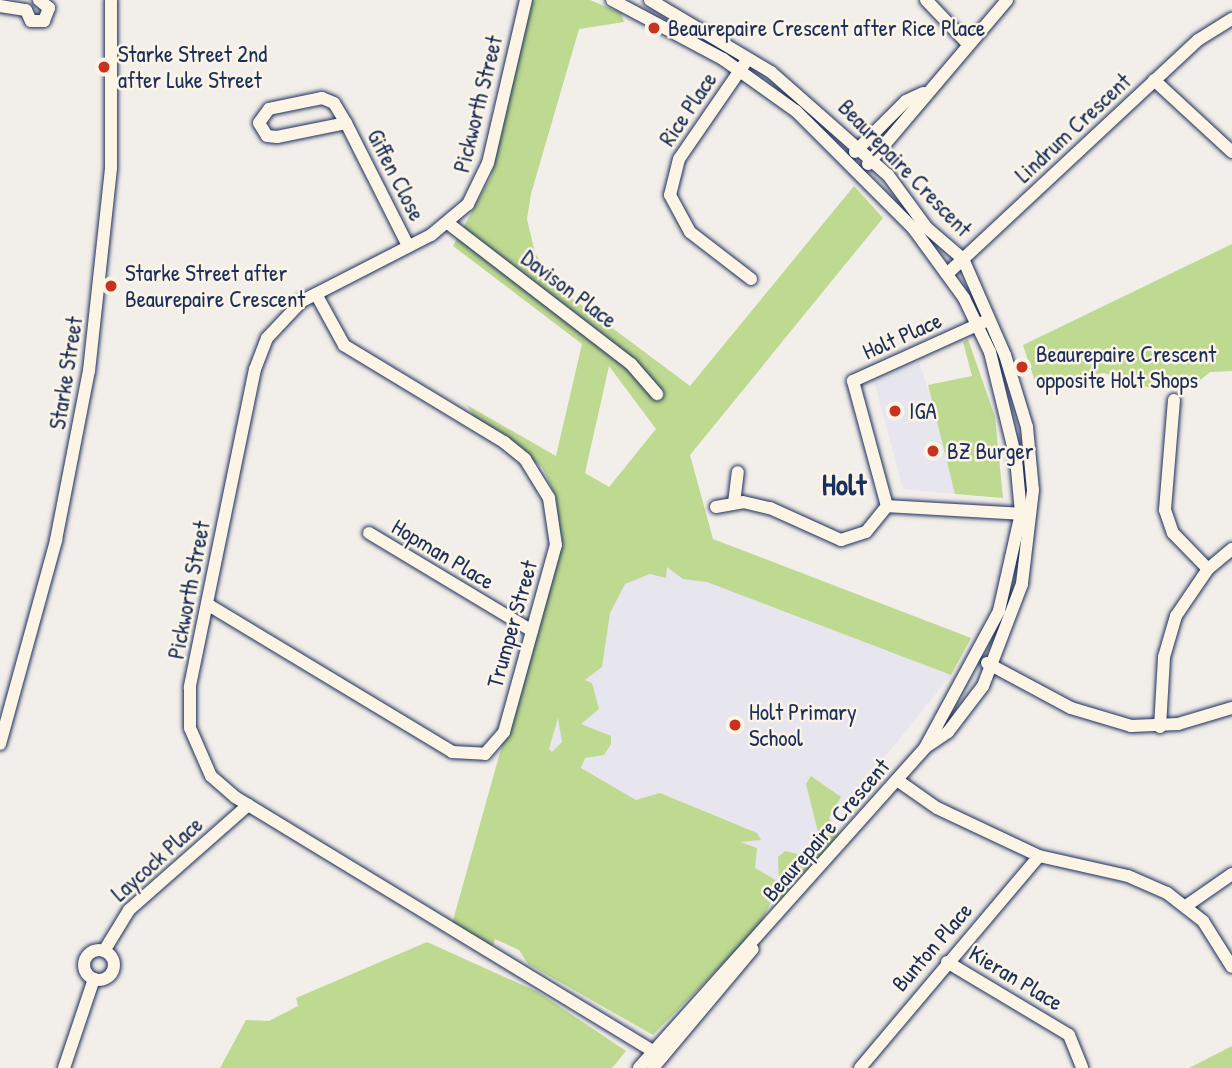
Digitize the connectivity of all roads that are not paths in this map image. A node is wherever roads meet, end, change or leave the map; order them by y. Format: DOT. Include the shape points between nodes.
graph roads {
  1 [pos="38,0"];
  2 [pos="111,0"];
  3 [pos="526,0"];
  4 [pos="612,0"];
  5 [pos="650,0"];
  6 [pos="926,0"];
  7 [pos="1007,0"];
  8 [pos="0,6"];
  9 [pos="26,10"];
  10 [pos="1232,19"];
  11 [pos="968,44"];
  12 [pos="749,57"];
  13 [pos="740,69"];
  14 [pos="1154,80"];
  15 [pos="923,93"];
  16 [pos="346,123"];
  17 [pos="860,147"];
  18 [pos="1232,152"];
  19 [pos="848,159"];
  20 [pos="872,159"];
  21 [pos="860,172"];
  22 [pos="449,224"];
  23 [pos="408,246"];
  24 [pos="963,259"];
  25 [pos="947,274"];
  26 [pos="751,278"];
  27 [pos="316,294"];
  28 [pos="984,322"];
  29 [pos="657,394"];
  30 [pos="1174,400"];
  31 [pos="738,472"];
  32 [pos="734,503"];
  33 [pos="887,506"];
  34 [pos="716,507"];
  35 [pos="1027,514"];
  36 [pos="369,533"];
  37 [pos="1232,549"];
  38 [pos="1208,569"];
  39 [pos="207,604"];
  40 [pos="532,631"];
  41 [pos="978,659"];
  42 [pos="993,667"];
  43 [pos="0,699"];
  44 [pos="13,703"];
  45 [pos="1232,708"];
  46 [pos="1160,727"];
  47 [pos="0,744"];
  48 [pos="925,748"];
  49 [pos="897,780"];
  50 [pos="248,805"];
  51 [pos="1039,856"];
  52 [pos="1232,874"];
  53 [pos="1186,906"];
  54 [pos="104,951"];
  55 [pos="947,962"];
  56 [pos="1232,967"];
  57 [pos="94,979"];
  58 [pos="658,1054"];
  59 [pos="64,1068"];
  60 [pos="639,1068"];
  61 [pos="653,1068"];
  62 [pos="860,1068"];
  63 [pos="1082,1068"];
  1 -- 9 [label="street"];
  1 -- 9 [label="street" via="49,8 44,21 31,21"];
  2 -- 44 [label="street, Starke Street" via="115,67 103,262 71,475"];
  3 -- 22 [label="street, Pickworth Street" via="483,178"];
  4 -- 13 [label="street, Beaurepaire Crescent"];
  5 -- 12 [label="street, Beaurepaire Crescent"];
  6 -- 11 [label="street"];
  7 -- 11 [label="street"];
  8 -- 9 [label="street"];
  10 -- 14 [label="street, Lindrum Crescent"];
  11 -- 15 [label="street"];
  12 -- 13 [label="street, Rice Place"];
  12 -- 17 [label="street, Beaurepaire Crescent"];
  13 -- 19 [label="street, Beaurepaire Crescent"];
  13 -- 26 [label="street, Rice Place" via="679,159 670,195 690,232"];
  14 -- 18 [label="street"];
  14 -- 24 [label="street, Lindrum Crescent"];
  15 -- 17 [label="street" via="906,101"];
  15 -- 20 [label="street"];
  16 -- 16 [label="street, Giffen Close" via="277,137 267,136 259,124 269,109 322,98 334,103"];
  16 -- 23 [label="street, Giffen Close"];
  17 -- 19 [label="street"];
  17 -- 20 [label="street, Beaurepaire Crescent"];
  19 -- 21 [label="street, Beaurepaire Crescent"];
  20 -- 21 [label="street"];
  20 -- 24 [label="street, Beaurepaire Crescent" via="927,228"];
  21 -- 25 [label="street, Beaurepaire Crescent"];
  22 -- 23 [label="street, Pickworth Street"];
  22 -- 29 [label="street, Davison Place" via="631,364"];
  23 -- 27 [label="street, Pickworth Street"];
  24 -- 25 [label="street, Lindrum Crescent"];
  24 -- 28 [label="street, Beaurepaire Crescent"];
  25 -- 28 [label="street, Beaurepaire Crescent"];
  27 -- 39 [label="street, Pickworth Street" via="276,323 260,353"];
  27 -- 40 [label="street, Trumper Street" via="344,345 503,442 539,478 553,511 556,545"];
  28 -- 33 [label="street, Holt Place" via="853,381"];
  28 -- 35 [label="street, Beaurepaire Crescent"];
  28 -- 35 [label="street, Beaurepaire Crescent" via="1027,427"];
  30 -- 38 [label="street" via="1165,510 1173,533"];
  31 -- 32 [label="street"];
  32 -- 33 [label="street" via="786,513 841,540 866,532"];
  32 -- 34 [label="street"];
  33 -- 35 [label="street"];
  35 -- 41 [label="street, Beaurepaire Crescent"];
  35 -- 42 [label="street, Beaurepaire Crescent" via="1022,584"];
  36 -- 40 [label="street, Hopman Place"];
  37 -- 38 [label="street"];
  38 -- 46 [label="street" via="1169,634"];
  39 -- 40 [label="street, Trumper Street" via="468,757 485,754 503,732"];
  39 -- 50 [label="street, Pickworth Street" via="188,702 190,727 211,776"];
  41 -- 42 [label="street"];
  41 -- 48 [label="street, Beaurepaire Crescent"];
  42 -- 46 [label="street" via="1102,720"];
  42 -- 48 [label="street, Beaurepaire Crescent" via="962,716"];
  43 -- 44 [label="street"];
  44 -- 47 [label="street, Starke Street"];
  45 -- 46 [label="street"];
  48 -- 49 [label="street, Beaurepaire Crescent"];
  49 -- 51 [label="street" via="937,808"];
  49 -- 58 [label="street, Beaurepaire Crescent"];
  50 -- 54 [label="street, Laycock Place" via="129,910"];
  50 -- 58 [label="street, Pickworth Street"];
  51 -- 53 [label="street" via="1148,882"];
  51 -- 55 [label="street, Bunton Place"];
  52 -- 53 [label="street"];
  53 -- 56 [label="street"];
  54 -- 57 [label="street, Laycock Place" via="85,960"];
  54 -- 57 [label="street, Laycock Place" via="113,970"];
  55 -- 62 [label="street, Bunton Place"];
  55 -- 63 [label="street, Kieran Place" via="1069,1035"];
  57 -- 59 [label="street, Laycock Place"];
  58 -- 60 [label="street, Beaurepaire Crescent"];
  58 -- 61 [label="street, Beaurepaire Crescent"];
}
